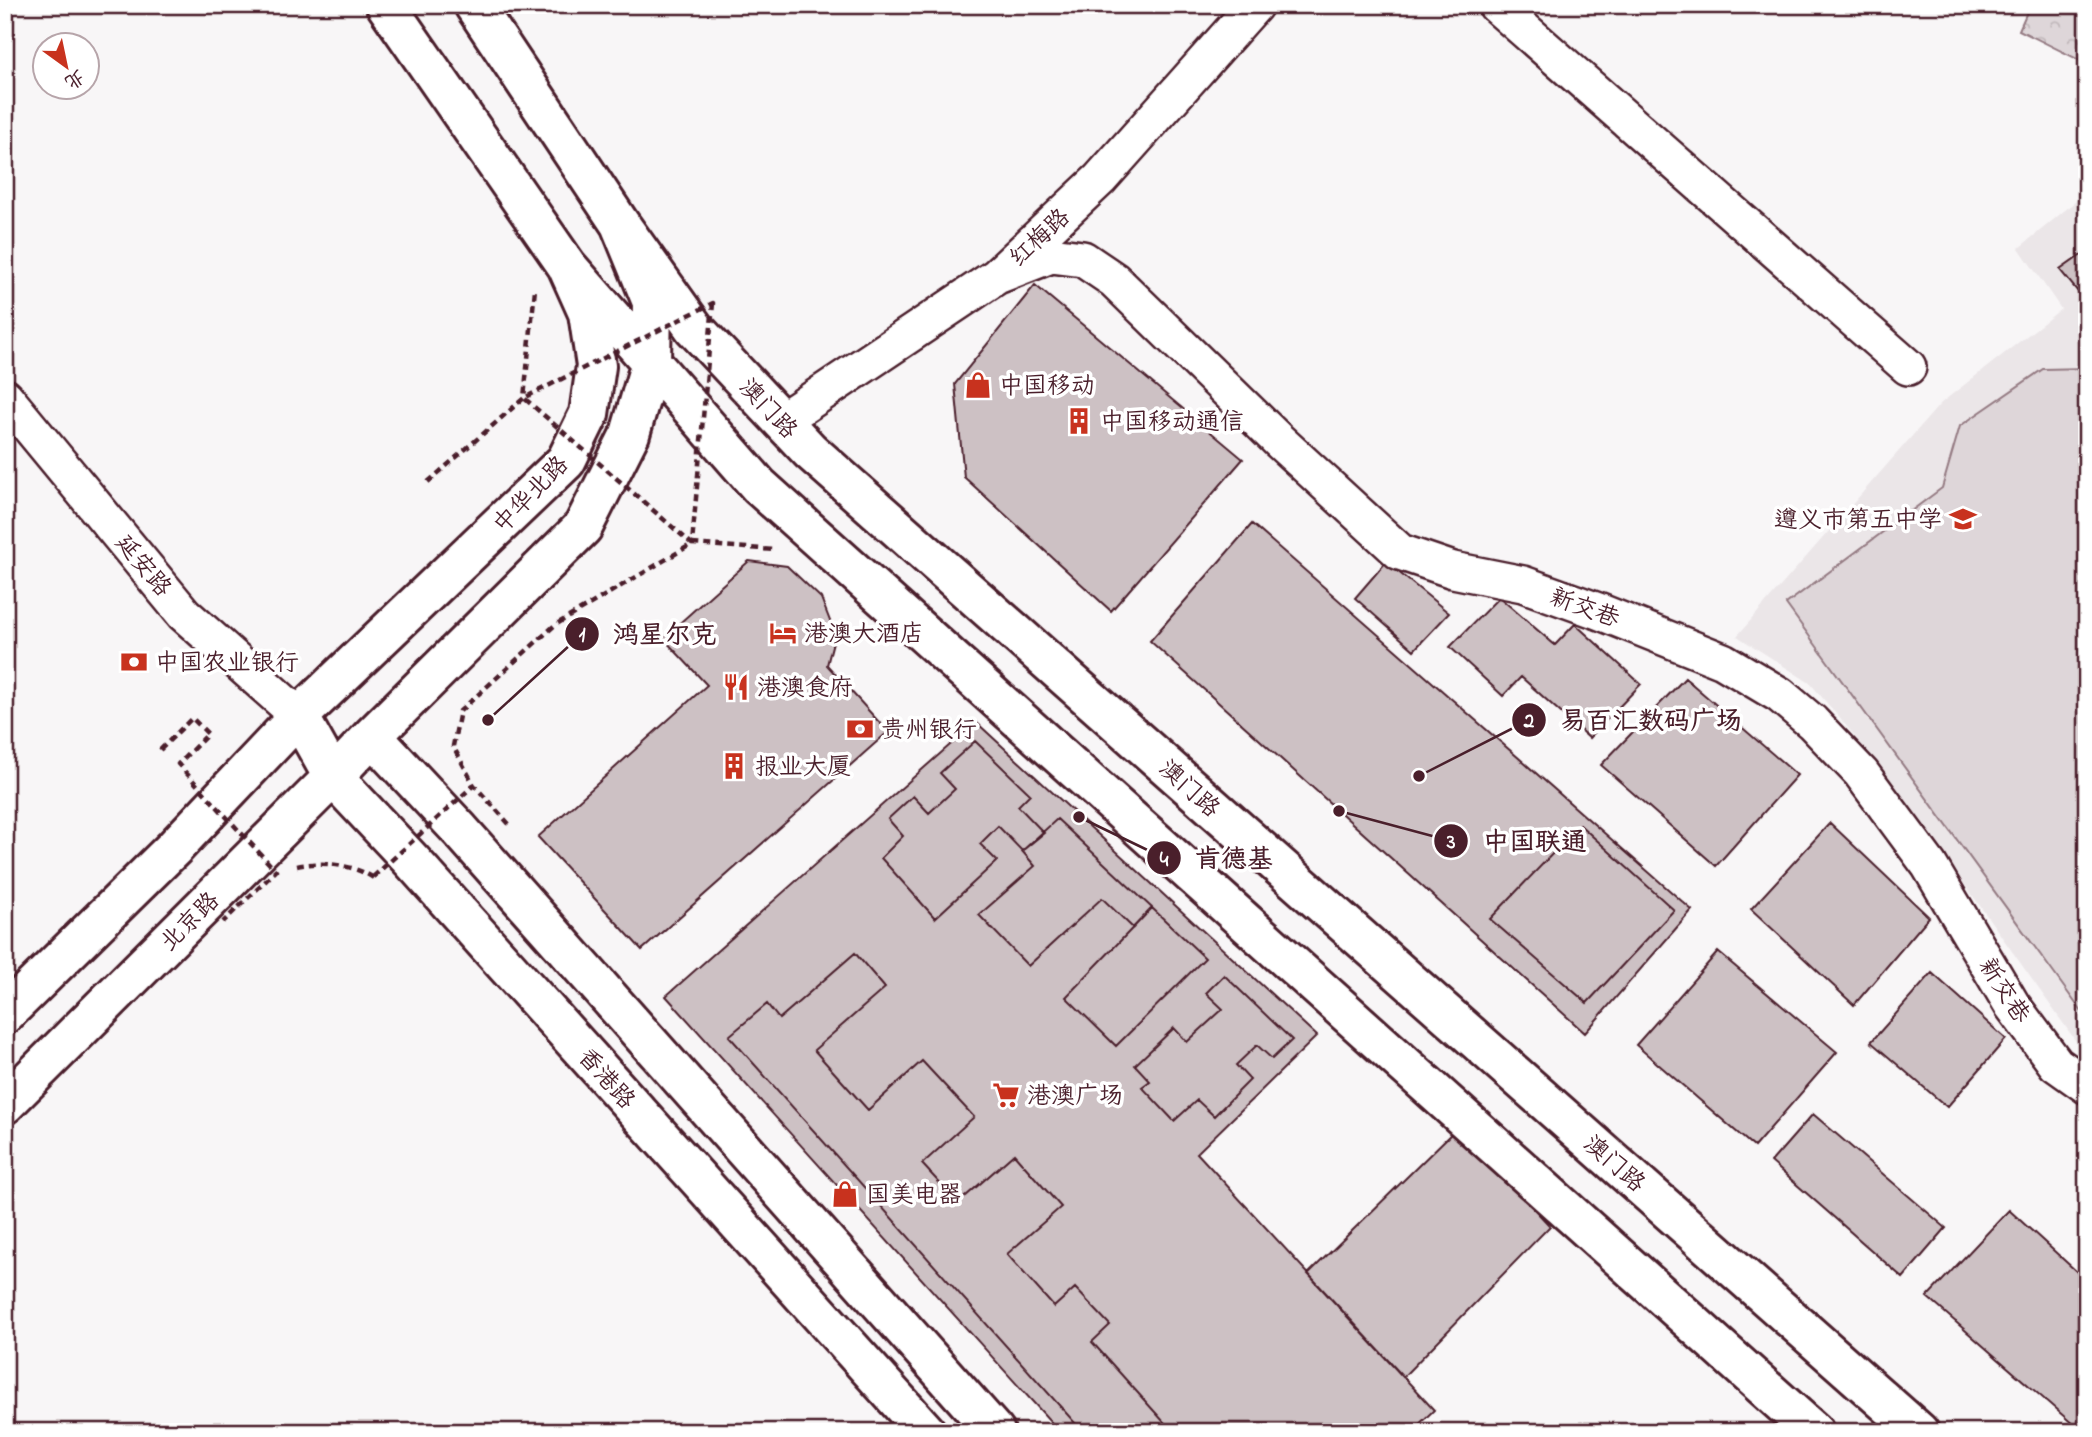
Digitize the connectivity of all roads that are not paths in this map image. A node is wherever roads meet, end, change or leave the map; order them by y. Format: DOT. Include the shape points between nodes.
graph roads {
  1 [pos="386,5"];
  2 [pos="474,5"];
  3 [pos="1255,5"];
  4 [pos="1496,5"];
  5 [pos="620,224"];
  6 [pos="567,266"];
  7 [pos="997,276"];
  8 [pos="651,362"];
  9 [pos="1908,367"];
  10 [pos="5,397"];
  11 [pos="782,421"];
  12 [pos="299,716"];
  13 [pos="372,736"];
  14 [pos="333,777"];
  15 [pos="5,1014"];
  16 [pos="2087,1086"];
  17 [pos="5,1104"];
  18 [pos="926,1432"];
  19 [pos="995,1432"];
  20 [pos="1814,1432"];
  21 [pos="1919,1432"];
  1 -- 6 [label="main road, 中华北路"];
  2 -- 5 [label="main road, 中华北路"];
  3 -- 7 [label="street, 红梅路" via="1100,179"];
  4 -- 9 [label="street"];
  5 -- 8 [label="main road, 中华北路" via="652,302"];
  5 -- 11 [label="main road, 澳门路" via="694,328"];
  6 -- 8 [label="main road"];
  6 -- 12 [label="main road, 中华北路" via="588,313 596,366 589,414 566,461"];
  7 -- 11 [label="street, 红梅路"];
  7 -- 16 [label="street, 新交巷" via="1051,255 1083,259 1114,280 1400,552 1453,570 1523,584 1598,611 1723,661 1780,695 1861,773 1929,865 2012,1005 2056,1065"];
  8 -- 13 [label="main road, 中华北路" via="631,434 583,527"];
  8 -- 20 [label="main road" via="759,486"];
  10 -- 12 [label="street, 延安路" via="184,614"];
  11 -- 21 [label="main road, 澳门路" via="810,451"];
  12 -- 13 [label="main road"];
  12 -- 14 [label="main road, 香港路"];
  12 -- 15 [label="main road" via="174,848"];
  13 -- 14 [label="main road, 北京路"];
  13 -- 19 [label="main road"];
  14 -- 17 [label="main road, 北京路"];
  14 -- 18 [label="main road, 香港路"];
}
